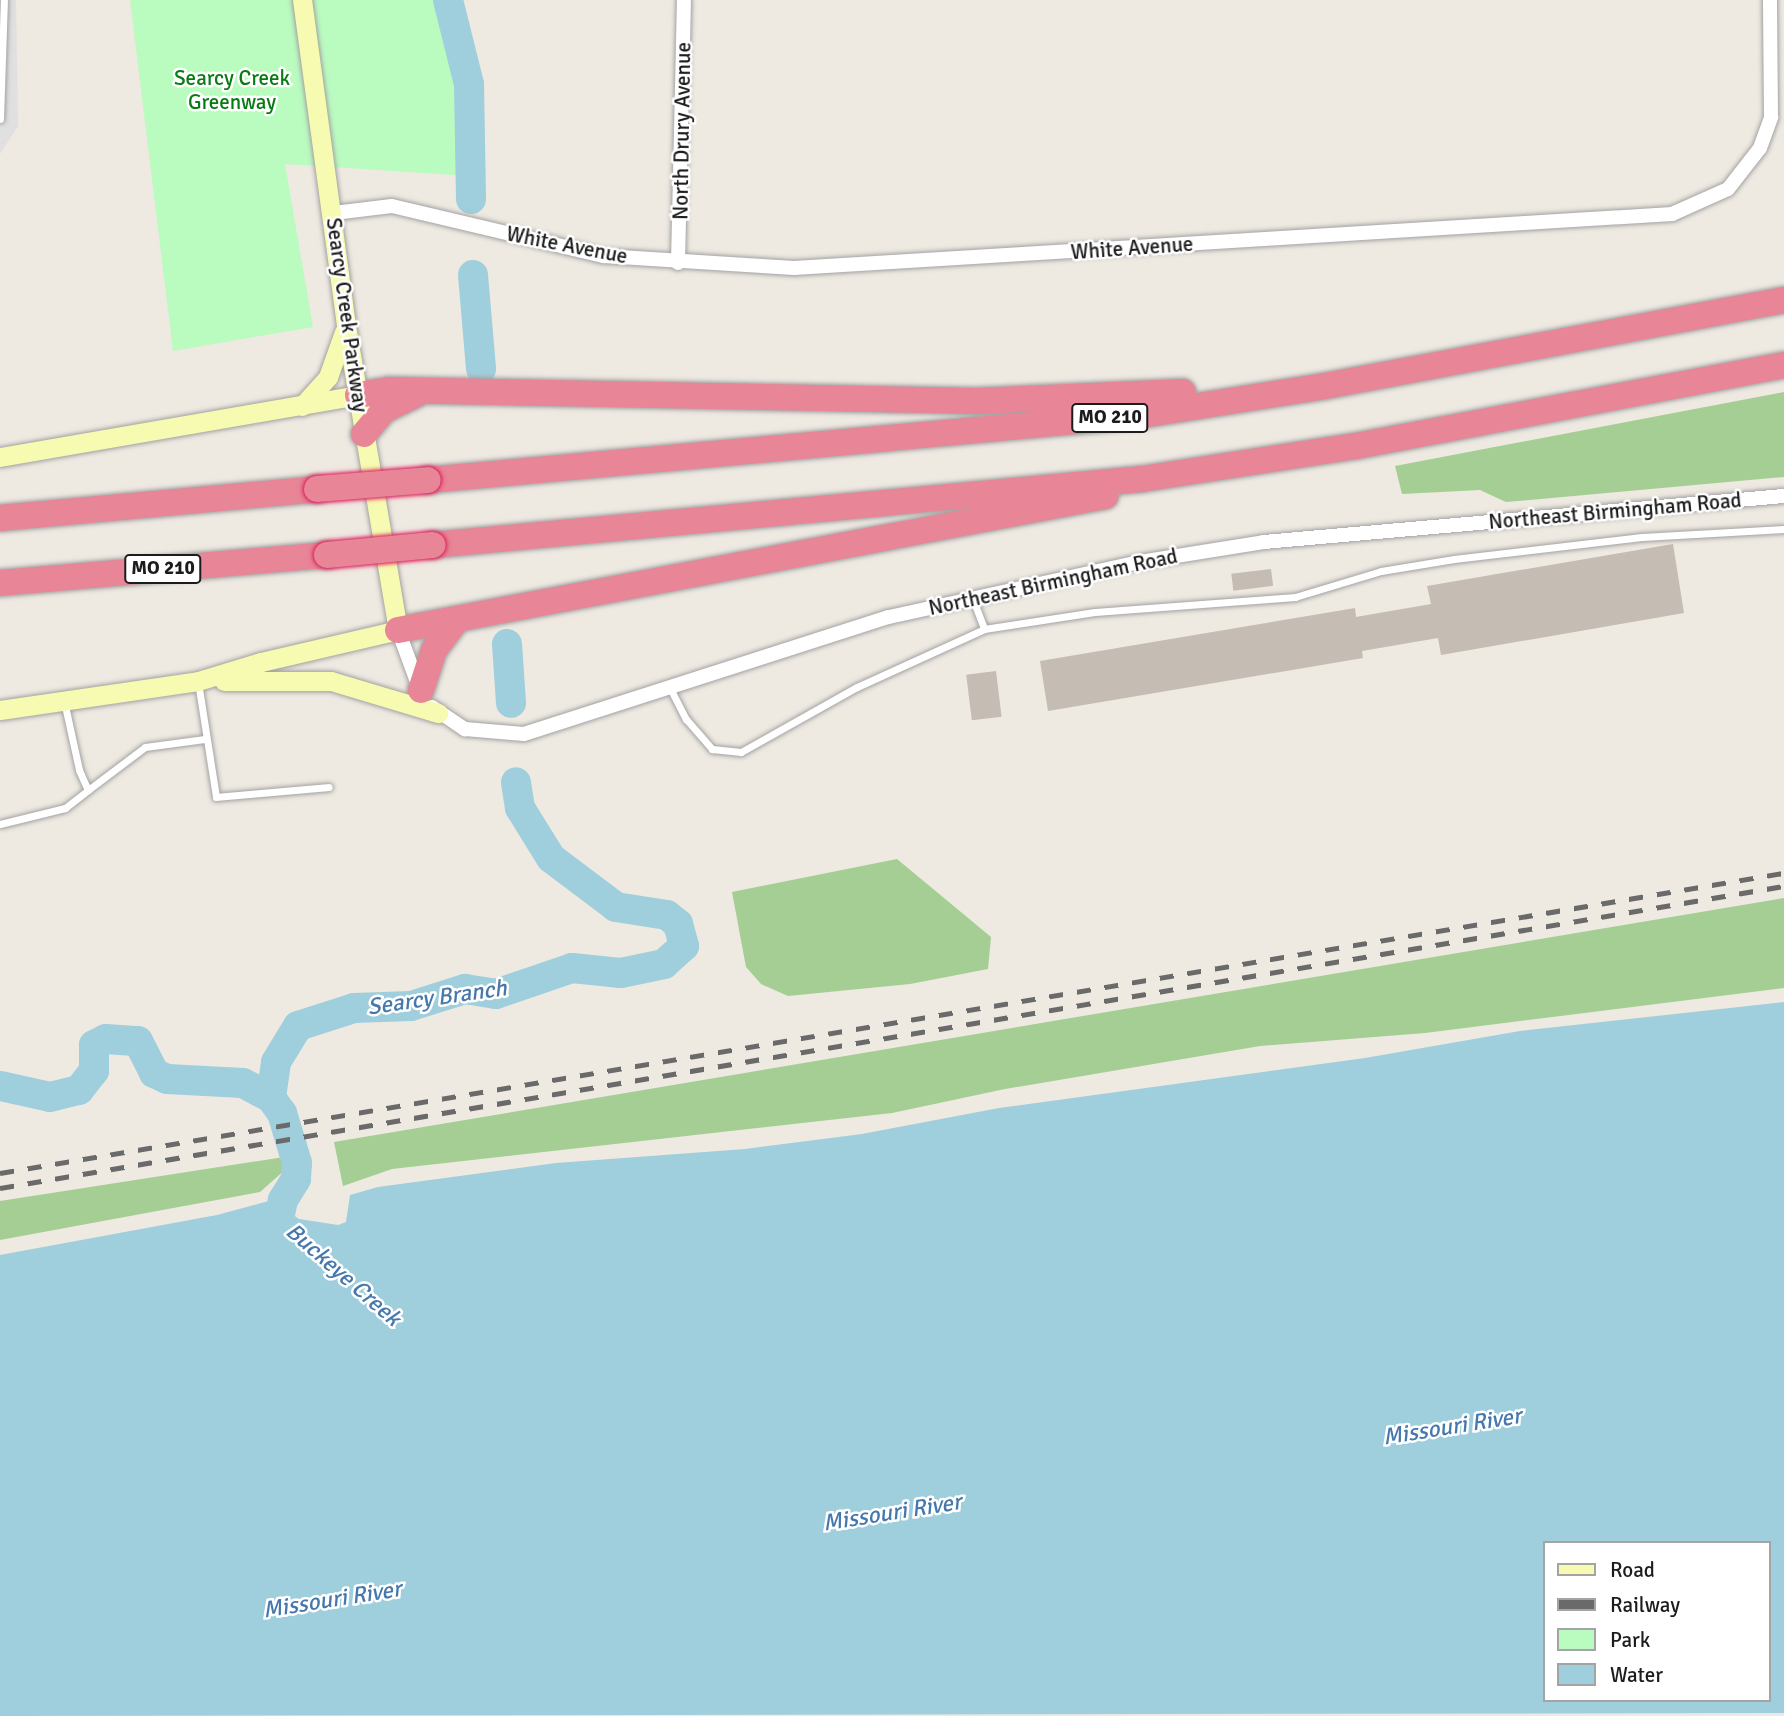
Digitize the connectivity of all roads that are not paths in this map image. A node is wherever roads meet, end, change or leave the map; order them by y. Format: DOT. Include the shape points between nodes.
graph roads {
  1 [pos="4,0"];
  2 [pos="302,0"];
  3 [pos="684,0"];
  4 [pos="1770,0"];
  5 [pos="0,119"];
  6 [pos="334,214"];
  7 [pos="678,263"];
  8 [pos="1784,300"];
  9 [pos="346,324"];
  10 [pos="1784,365"];
  11 [pos="1355,380"];
  12 [pos="418,393"];
  13 [pos="358,395"];
  14 [pos="302,406"];
  15 [pos="364,434"];
  16 [pos="0,457"];
  17 [pos="1142,479"];
  18 [pos="1784,496"];
  19 [pos="0,518"];
  20 [pos="1784,529"];
  21 [pos="0,583"];
  22 [pos="972,596"];
  23 [pos="456,621"];
  24 [pos="984,629"];
  25 [pos="398,630"];
  26 [pos="198,681"];
  27 [pos="671,690"];
  28 [pos="421,691"];
  29 [pos="64,700"];
  30 [pos="0,710"];
  31 [pos="438,713"];
  32 [pos="204,739"];
  33 [pos="329,787"];
  34 [pos="88,790"];
  35 [pos="0,824"];
  1 -- 5 [label="lane"];
  2 -- 6 [label="main road, Searcy Creek Parkway"];
  3 -- 7 [label="street, North Drury Avenue"];
  4 -- 7 [label="street, White Avenue" via="1771,117 1760,148 1728,189 1672,214 922,262 794,268"];
  6 -- 7 [label="street, White Avenue" via="392,206 604,256"];
  6 -- 9 [label="main road, Searcy Creek Parkway"];
  8 -- 11 [label="highway, MO 210"];
  9 -- 13 [label="main road, Searcy Creek Parkway"];
  9 -- 14 [label="main road" via="338,359"];
  10 -- 17 [label="highway, MO 210" via="1356,446"];
  11 -- 12 [label="highway" via="1273,382 1119,397 976,401"];
  11 -- 19 [label="highway, MO 210, bridge" via="1203,406 1050,425"];
  12 -- 13 [label="highway" via="388,390"];
  12 -- 15 [label="highway" via="384,410"];
  13 -- 14 [label="main road"];
  13 -- 15 [label="main road, Searcy Creek Parkway"];
  14 -- 16 [label="main road"];
  15 -- 25 [label="main road, Searcy Creek Parkway"];
  17 -- 21 [label="highway, MO 210, bridge"];
  17 -- 23 [label="highway" via="1087,502"];
  18 -- 22 [label="street, Northeast Birmingham Road" via="1264,542"];
  20 -- 24 [label="lane" via="1642,537 1454,559 1381,571 1295,597 1095,612"];
  22 -- 24 [label="lane"];
  22 -- 27 [label="street, Northeast Birmingham Road" via="889,617"];
  23 -- 25 [label="highway"];
  23 -- 28 [label="highway" via="434,650"];
  24 -- 27 [label="lane" via="856,687 741,752 712,749"];
  25 -- 26 [label="main road"];
  25 -- 28 [label="street, Northeast Birmingham Road"];
  26 -- 29 [label="main road"];
  26 -- 31 [label="main road" via="331,681"];
  26 -- 32 [label="lane"];
  27 -- 31 [label="street, Northeast Birmingham Road" via="524,734 465,729"];
  28 -- 31 [label="street, Northeast Birmingham Road"];
  29 -- 30 [label="main road"];
  29 -- 34 [label="lane"];
  32 -- 33 [label="lane" via="216,797"];
  32 -- 34 [label="lane" via="145,747"];
  34 -- 35 [label="lane" via="65,808"];
}
